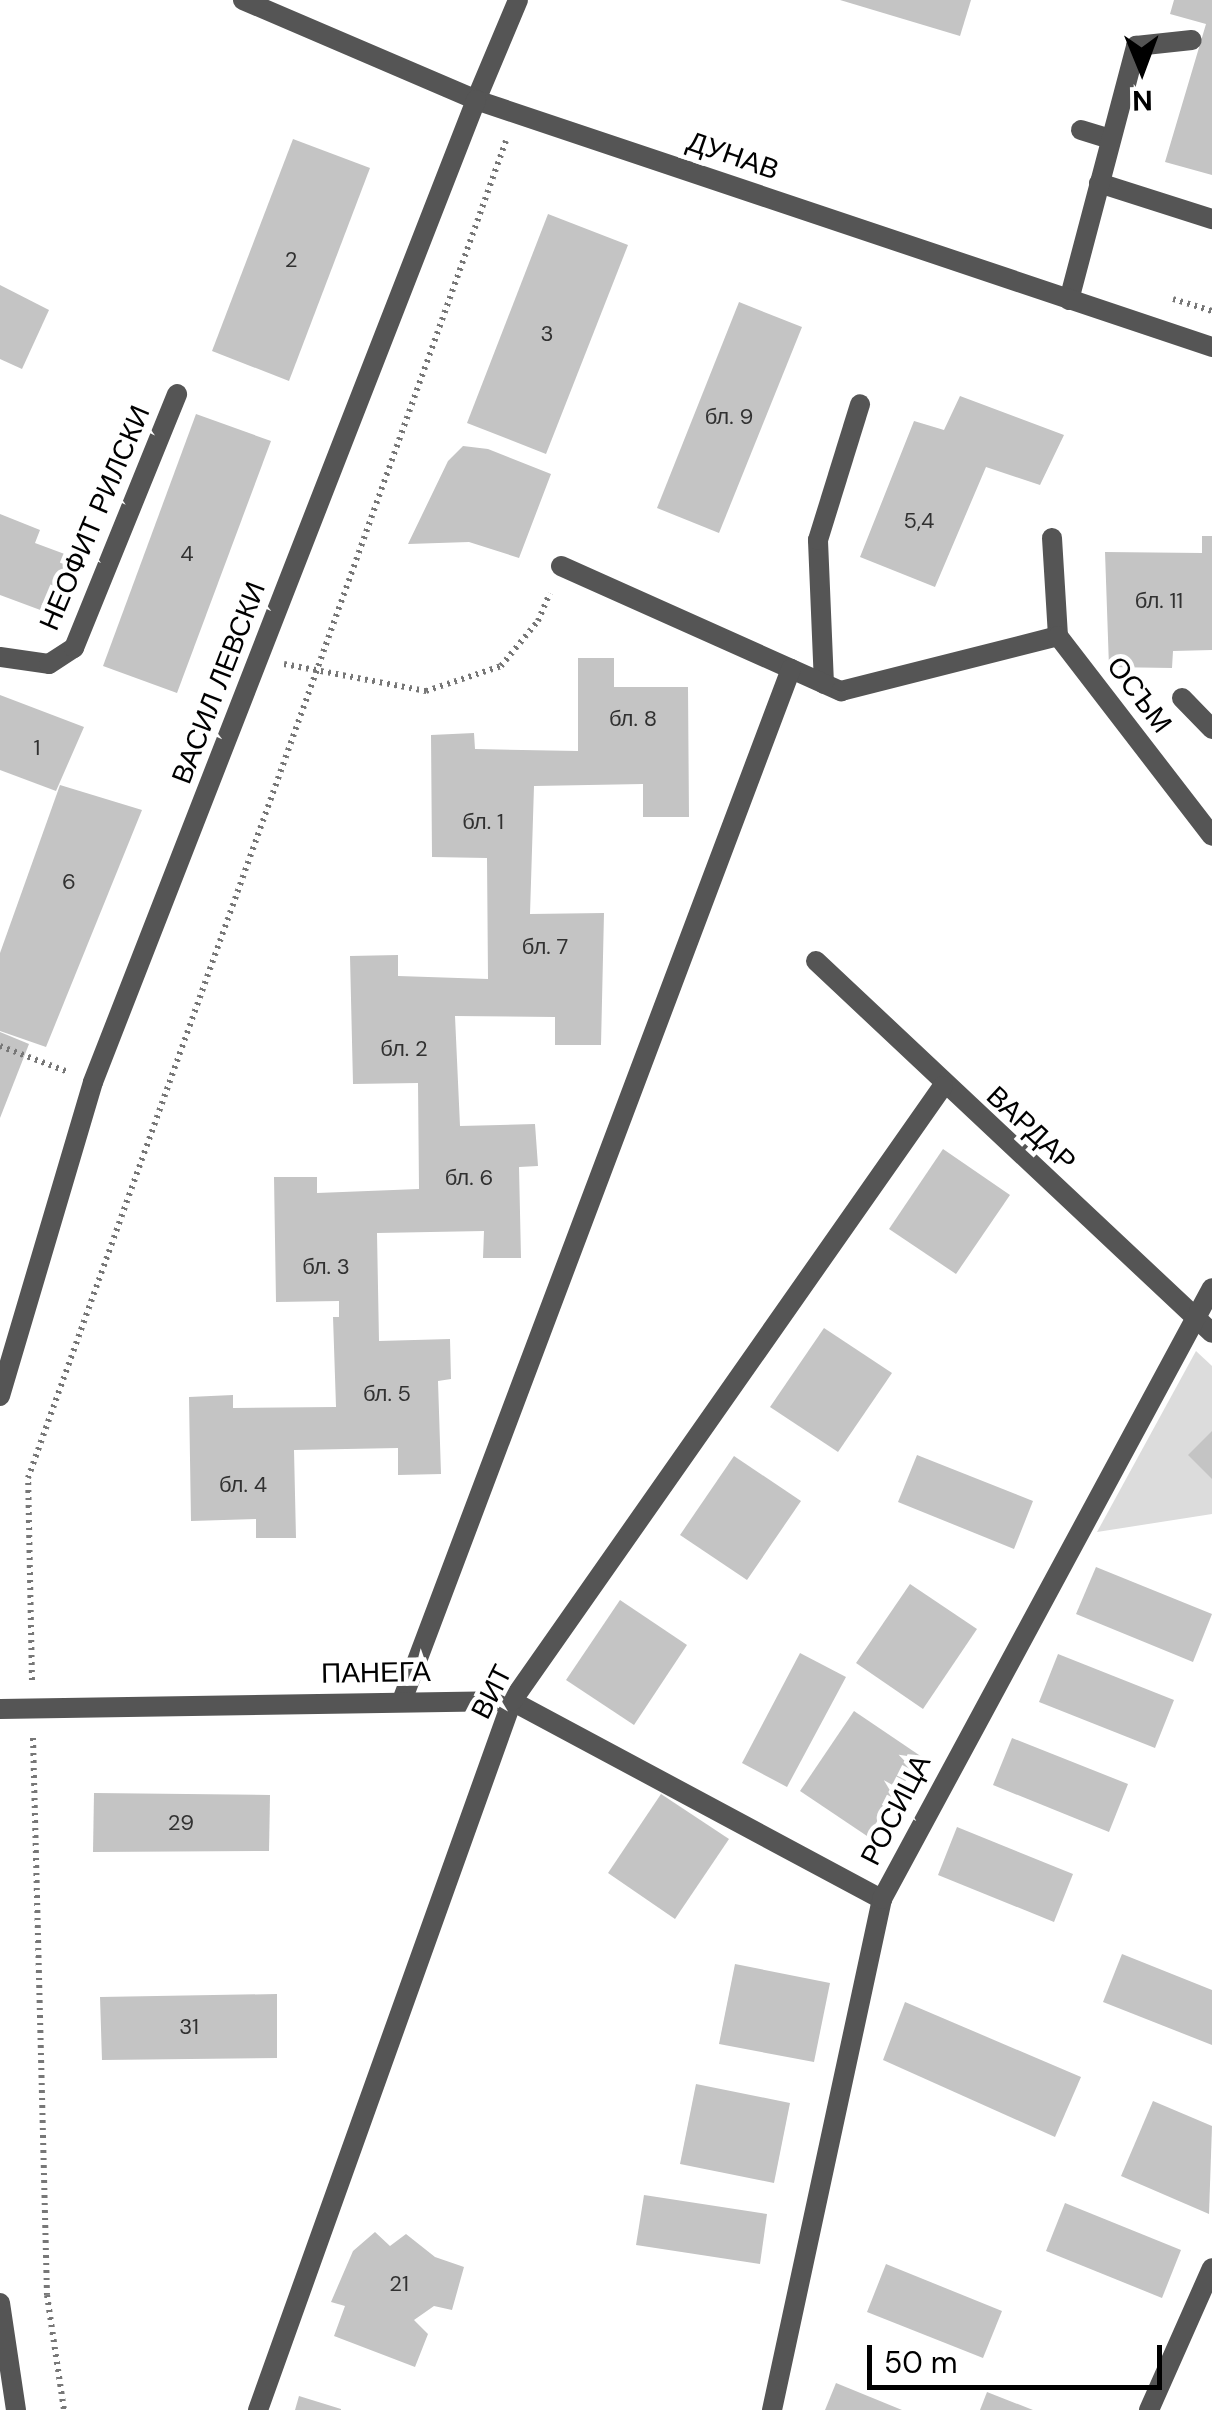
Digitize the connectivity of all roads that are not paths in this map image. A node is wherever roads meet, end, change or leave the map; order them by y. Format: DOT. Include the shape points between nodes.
graph roads {
  1 [pos="243,0"];
  2 [pos="518,0"];
  3 [pos="1192,40"];
  4 [pos="476,100"];
  5 [pos="1081,130"];
  6 [pos="1111,139"];
  7 [pos="1099,183"];
  8 [pos="1212,219"];
  9 [pos="1069,300"];
  10 [pos="1212,348"];
  11 [pos="177,394"];
  12 [pos="860,404"];
  13 [pos="1052,538"];
  14 [pos="562,566"];
  15 [pos="1058,636"];
  16 [pos="0,657"];
  17 [pos="791,669"];
  18 [pos="824,684"];
  19 [pos="1182,698"];
  20 [pos="1212,729"];
  21 [pos="1212,836"];
  22 [pos="816,961"];
  23 [pos="944,1086"];
  24 [pos="1212,1288"];
  25 [pos="1196,1318"];
  26 [pos="1212,1333"];
  27 [pos="0,1396"];
  28 [pos="403,1698"];
  29 [pos="512,1701"];
  30 [pos="0,1709"];
  31 [pos="882,1899"];
  32 [pos="1212,2268"];
  33 [pos="0,2303"];
  34 [pos="9,2367"];
  35 [pos="0,2410"];
  36 [pos="16,2410"];
  37 [pos="258,2410"];
  38 [pos="772,2410"];
  39 [pos="1149,2410"];
  1 -- 4 [label="street, ДУНАВ"];
  2 -- 4 [label="street, ВАСИЛ ЛЕВСКИ"];
  3 -- 6 [label="street" via="1136,46"];
  4 -- 9 [label="street, ДУНАВ"];
  4 -- 27 [label="street, ВАСИЛ ЛЕВСКИ" via="93,1082"];
  5 -- 6 [label="street"];
  6 -- 7 [label="street"];
  7 -- 8 [label="street"];
  7 -- 9 [label="street"];
  9 -- 10 [label="street, ДУНАВ"];
  11 -- 16 [label="street, НЕОФИТ РИЛСКИ" via="74,648 49,664"];
  12 -- 18 [label="street" via="818,540"];
  13 -- 15 [label="street"];
  14 -- 17 [label="street"];
  15 -- 18 [label="street" via="841,691"];
  15 -- 21 [label="street, ОСЪМ"];
  17 -- 18 [label="street"];
  17 -- 28 [label="street"];
  19 -- 20 [label="street"];
  22 -- 23 [label="street, ВАРДАР"];
  23 -- 25 [label="street, ВАРДАР"];
  23 -- 29 [label="street, ВИТ"];
  24 -- 25 [label="street, РОСИЦА"];
  25 -- 26 [label="street, ВАРДАР"];
  25 -- 31 [label="street, РОСИЦА"];
  28 -- 29 [label="street, ПАНЕГА"];
  28 -- 30 [label="street, ПАНЕГА"];
  29 -- 31 [label="street, ПАНЕГА"];
  29 -- 37 [label="street, ВИТ"];
  31 -- 38 [label="street, РОСИЦА"];
  32 -- 39 [label="street"];
  33 -- 34 [label="street"];
  34 -- 35 [label="street"];
  34 -- 36 [label="street"];
}
